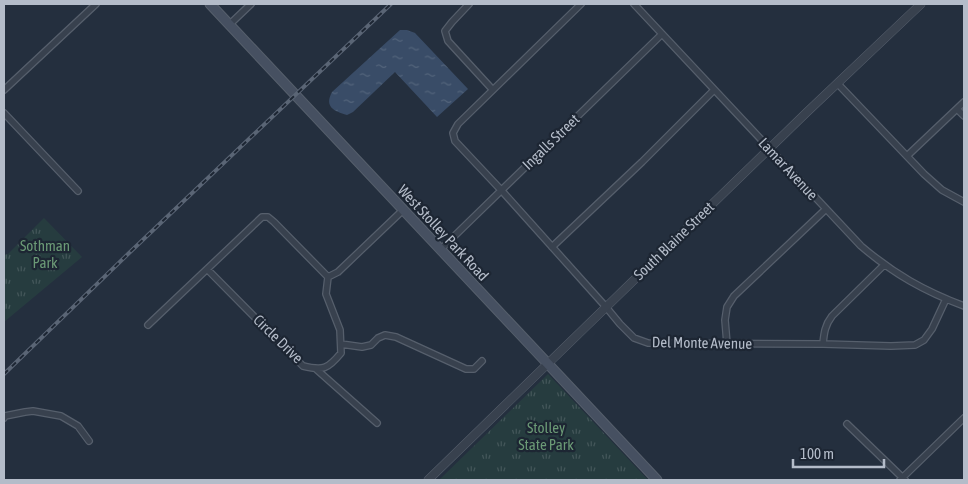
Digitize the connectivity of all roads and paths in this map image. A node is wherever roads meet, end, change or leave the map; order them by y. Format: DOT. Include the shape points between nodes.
graph roads {
  1 [pos="96,4"];
  2 [pos="210,4"];
  3 [pos="251,4"];
  4 [pos="469,4"];
  5 [pos="581,4"];
  6 [pos="634,4"];
  7 [pos="921,4"];
  8 [pos="230,24"];
  9 [pos="662,34"];
  10 [pos="838,84"];
  11 [pos="4,90"];
  12 [pos="492,90"];
  13 [pos="714,90"];
  14 [pos="964,102"];
  15 [pos="957,109"];
  16 [pos="4,113"];
  17 [pos="964,116"];
  18 [pos="770,149"];
  19 [pos="907,156"];
  20 [pos="78,191"];
  21 [pos="502,191"];
  22 [pos="964,202"];
  23 [pos="826,209"];
  24 [pos="403,210"];
  25 [pos="552,247"];
  26 [pos="440,250"];
  27 [pos="884,265"];
  28 [pos="207,269"];
  29 [pos="328,277"];
  30 [pos="946,299"];
  31 [pos="964,306"];
  32 [pos="606,307"];
  33 [pos="148,325"];
  34 [pos="341,344"];
  35 [pos="727,344"];
  36 [pos="823,344"];
  37 [pos="482,361"];
  38 [pos="547,364"];
  39 [pos="316,369"];
  40 [pos="4,418"];
  41 [pos="964,418"];
  42 [pos="377,423"];
  43 [pos="847,424"];
  44 [pos="89,441"];
  45 [pos="903,479"];
  46 [pos="428,480"];
  47 [pos="657,480"];
  1 -- 11 [label="street"];
  2 -- 8 [label="main road, West Stolley Park Road"];
  3 -- 8 [label="street"];
  4 -- 12 [label="street" via="445,31 448,41"];
  5 -- 12 [label="street"];
  6 -- 9 [label="street, Lamar Avenue"];
  7 -- 10 [label="street, South Blaine Street"];
  8 -- 24 [label="main road, West Stolley Park Road"];
  9 -- 13 [label="street, Lamar Avenue"];
  9 -- 21 [label="street, Ingalls Street"];
  10 -- 18 [label="street, South Blaine Street"];
  10 -- 19 [label="street"];
  12 -- 21 [label="street, Del Monte Avenue" via="462,119 453,133 455,141"];
  13 -- 18 [label="street, Lamar Avenue"];
  13 -- 25 [label="street"];
  14 -- 15 [label="street"];
  15 -- 17 [label="street"];
  15 -- 19 [label="street"];
  16 -- 20 [label="street"];
  18 -- 23 [label="street, Lamar Avenue"];
  18 -- 32 [label="street, South Blaine Street"];
  19 -- 22 [label="street" via="942,190"];
  21 -- 25 [label="street, Del Monte Avenue"];
  21 -- 26 [label="street, Ingalls Street"];
  23 -- 27 [label="street, Lamar Avenue"];
  23 -- 35 [label="street" via="734,296 727,307 725,320"];
  24 -- 26 [label="main road, West Stolley Park Road"];
  24 -- 29 [label="street" via="338,272"];
  25 -- 32 [label="street, Del Monte Avenue"];
  26 -- 38 [label="main road, West Stolley Park Road"];
  27 -- 30 [label="street, Lamar Avenue"];
  27 -- 36 [label="street" via="828,322"];
  28 -- 29 [label="street" via="262,217 268,217"];
  28 -- 33 [label="street"];
  28 -- 39 [label="street, Circle Drive" via="303,366"];
  29 -- 34 [label="street" via="326,294 340,330"];
  30 -- 31 [label="street, Lamar Avenue"];
  30 -- 36 [label="street, Del Monte Avenue" via="932,329 924,340 915,345"];
  32 -- 35 [label="street, Del Monte Avenue" via="634,338 648,343"];
  32 -- 38 [label="street, South Blaine Street"];
  34 -- 37 [label="street" via="362,347 385,335 466,369 474,369"];
  34 -- 39 [label="street, Circle Drive" via="342,353 335,361"];
  35 -- 36 [label="street, Del Monte Avenue"];
  38 -- 46 [label="street, South Blaine Street"];
  38 -- 47 [label="main road, West Stolley Park Road"];
  39 -- 42 [label="street"];
  40 -- 44 [label="street" via="33,411 61,416 78,426"];
  41 -- 45 [label="street"];
  43 -- 45 [label="street"];
}
